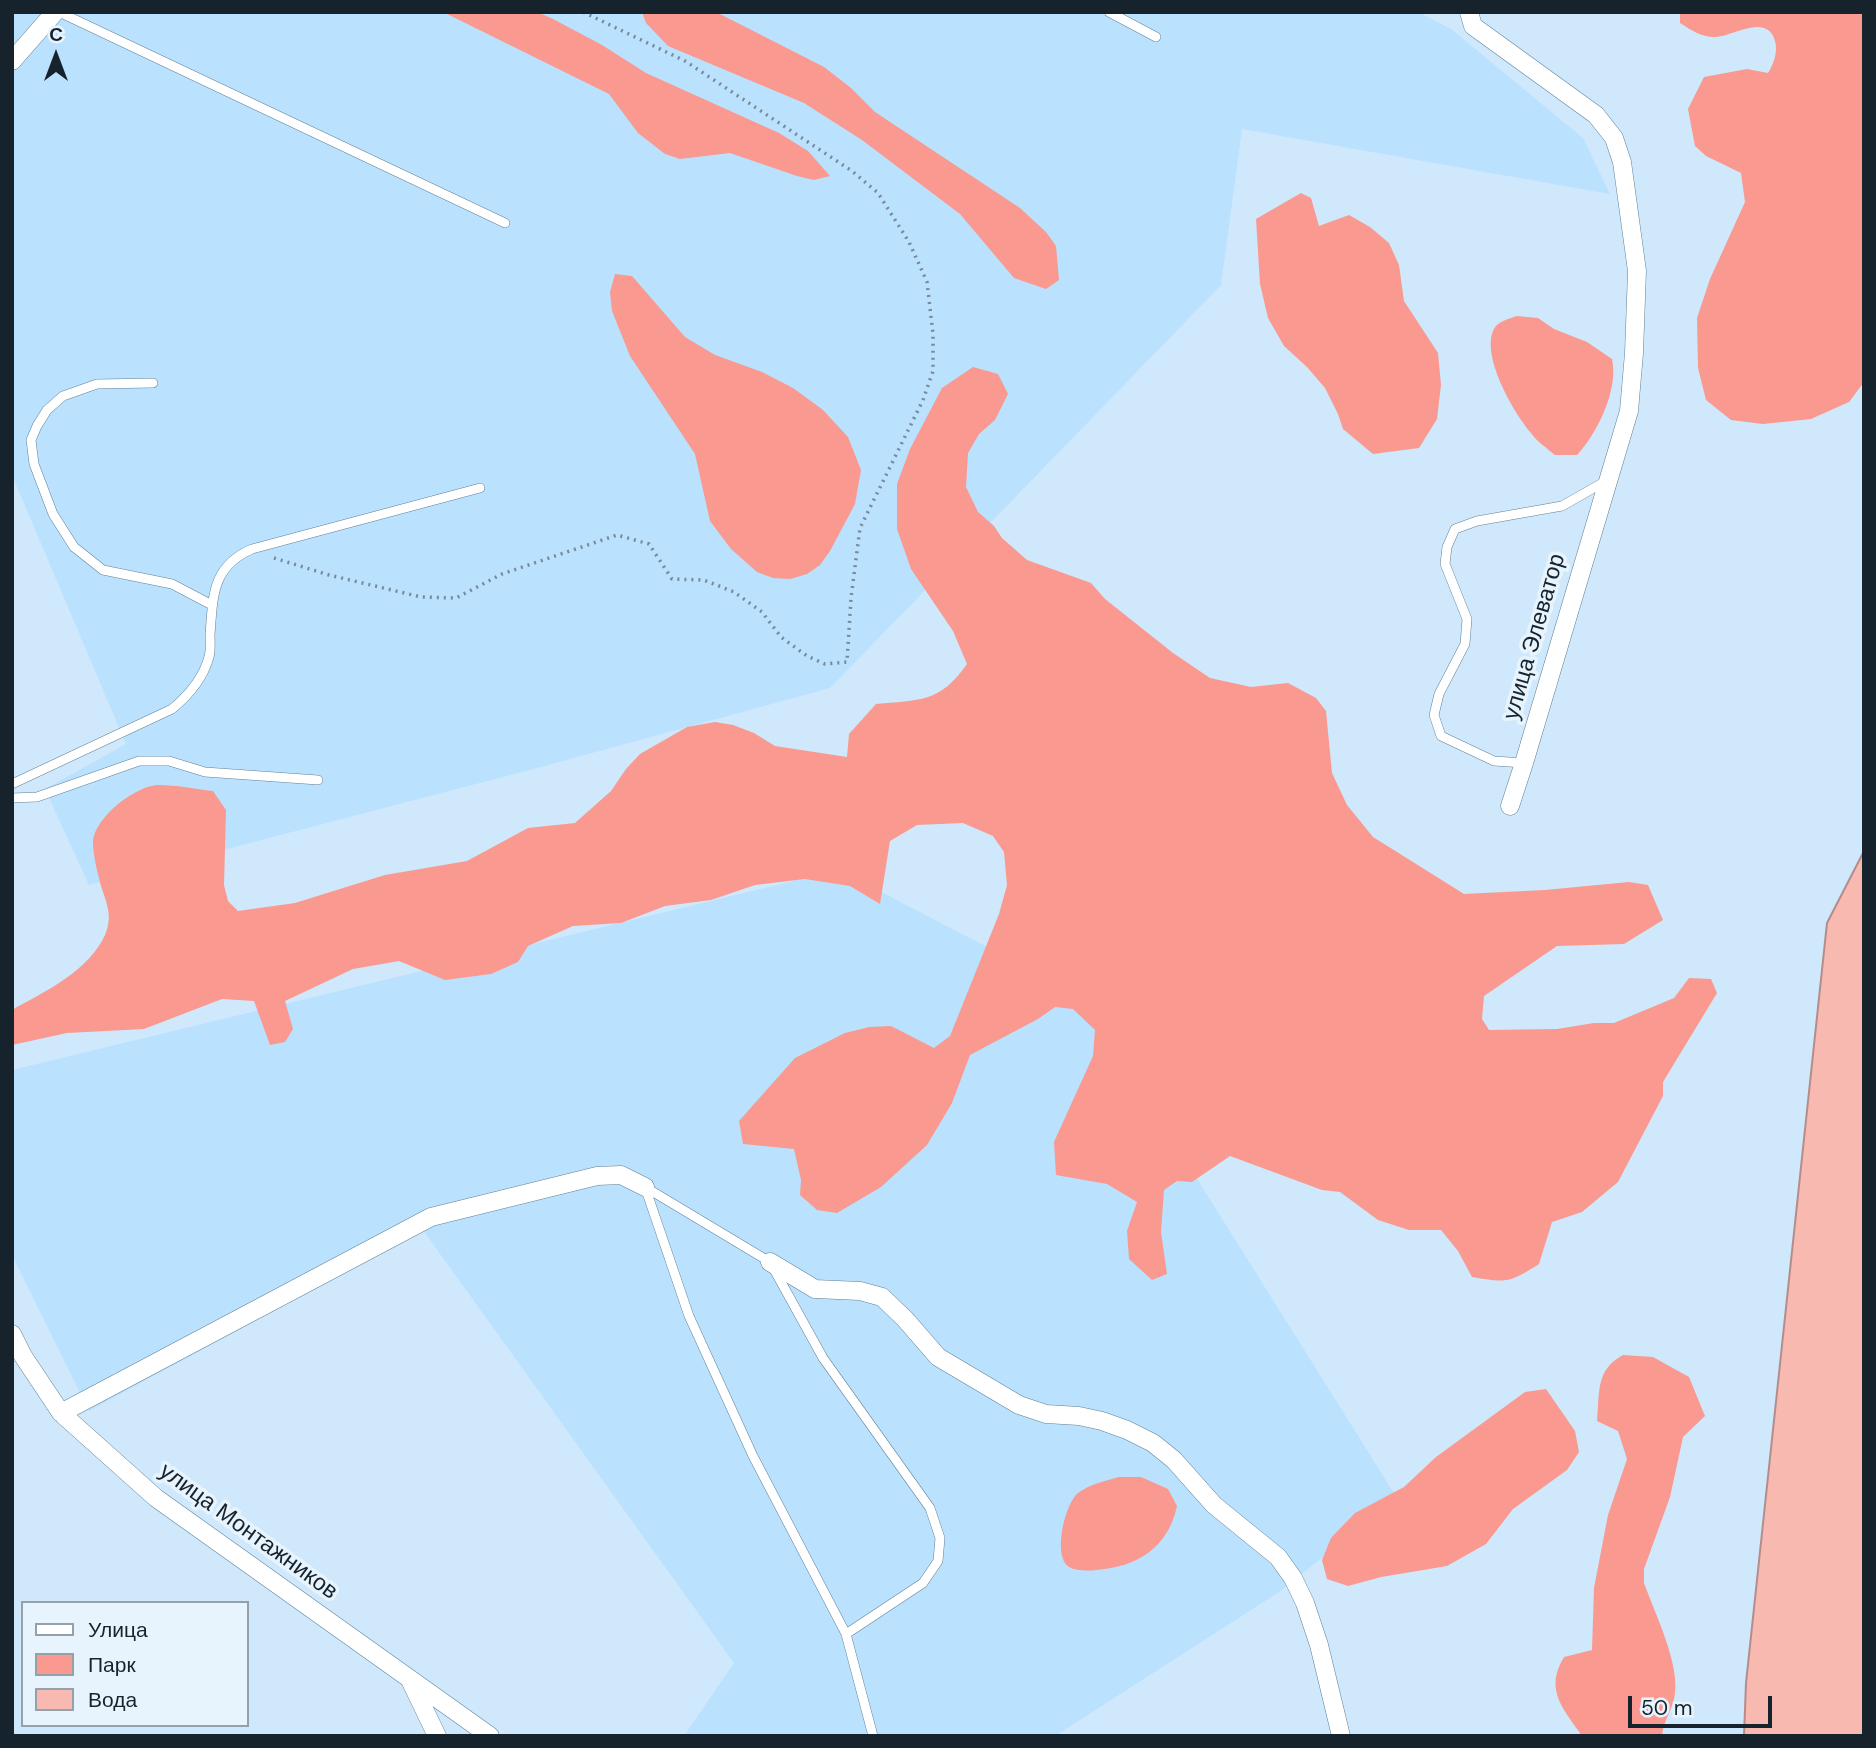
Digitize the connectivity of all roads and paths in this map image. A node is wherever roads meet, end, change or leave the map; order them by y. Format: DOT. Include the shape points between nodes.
graph roads {
  1 [pos="57,12"];
  2 [pos="583,12"];
  3 [pos="1109,12"];
  4 [pos="1469,12"];
  5 [pos="1156,37"];
  6 [pos="12,61"];
  7 [pos="505,223"];
  8 [pos="153,383"];
  9 [pos="1606,481"];
  10 [pos="480,488"];
  11 [pos="253,549"];
  12 [pos="212,605"];
  13 [pos="1524,763"];
  14 [pos="318,780"];
  15 [pos="12,784"];
  16 [pos="12,798"];
  17 [pos="1510,806"];
  18 [pos="645,1187"];
  19 [pos="770,1262"];
  20 [pos="12,1334"];
  21 [pos="61,1413"];
  22 [pos="846,1634"];
  23 [pos="410,1679"];
  24 [pos="437,1736"];
  25 [pos="490,1736"];
  26 [pos="873,1736"];
  27 [pos="1341,1736"];
  1 -- 6 [label="street"];
  1 -- 7 [label="lane"];
  2 -- 11 [label="path" via="685,61 852,171 878,193 927,282 933,371 860,528 847,662 825,664 807,656 734,592 704,580 672,579 649,544 617,535 502,574 456,598 421,597 329,575"];
  3 -- 5 [label="lane"];
  4 -- 9 [label="street, улица Элеватор" via="1473,26 1596,115 1614,138 1622,162 1637,271 1634,353 1629,411"];
  8 -- 12 [label="lane" via="97,384 63,396 37,426 32,440 34,464 53,514 74,547 103,570 172,584"];
  9 -- 13 [label="street, улица Элеватор"];
  9 -- 13 [label="lane" via="1562,506 1477,521 1455,530 1447,547 1445,564 1467,619 1465,644 1439,694 1434,715 1441,736 1494,761"];
  10 -- 11 [label="lane"];
  11 -- 12 [label="lane" via="225,566"];
  12 -- 15 [label="lane" via="209,656 188,696 172,709"];
  13 -- 17 [label="street, улица Элеватор"];
  14 -- 16 [label="lane" via="205,772 169,761 139,761 37,797"];
  18 -- 19 [label="lane"];
  18 -- 21 [label="street" via="621,1175 597,1176 430,1217"];
  18 -- 22 [label="lane" via="689,1316 753,1456"];
  19 -- 22 [label="lane" via="822,1358 930,1508 940,1538 938,1561 923,1583"];
  19 -- 27 [label="street" via="815,1290 860,1291 882,1297 938,1357 1019,1405 1046,1414 1102,1421 1153,1443 1174,1460 1214,1505 1278,1557 1305,1603"];
  20 -- 21 [label="street, улица Монтажников"];
  21 -- 23 [label="street, улица Монтажников" via="156,1498"];
  22 -- 26 [label="lane"];
  23 -- 24 [label="street"];
  23 -- 25 [label="street, улица Монтажников"];
}
